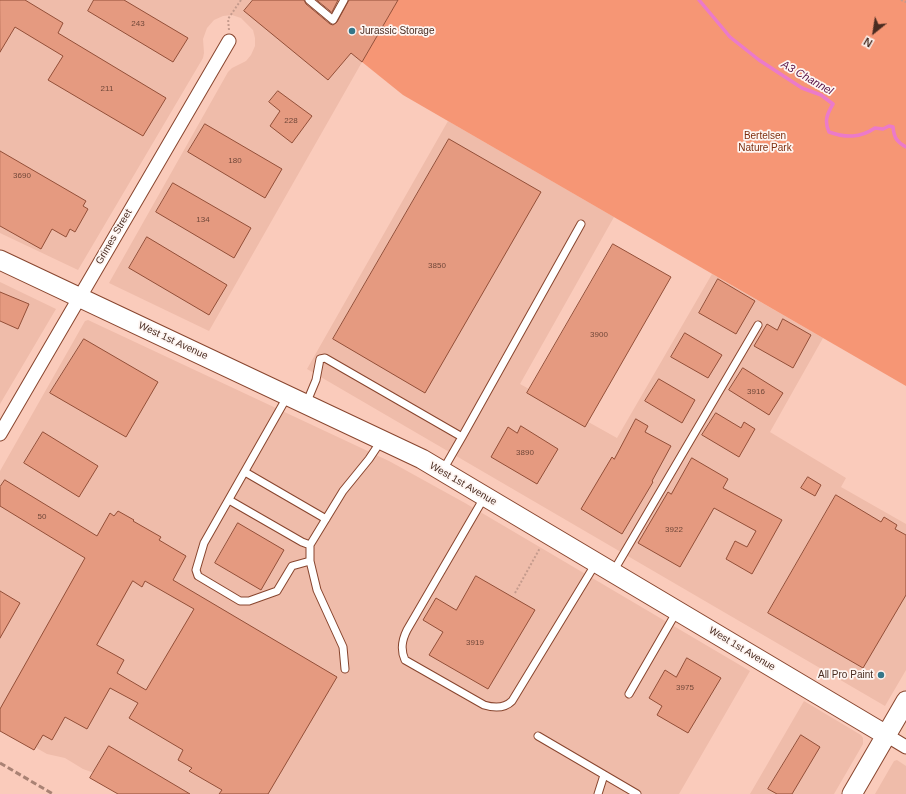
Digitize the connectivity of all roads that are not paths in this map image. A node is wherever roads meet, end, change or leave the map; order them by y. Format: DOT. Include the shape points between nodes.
graph roads {
  1 [pos="309,0"];
  2 [pos="344,0"];
  3 [pos="229,41"];
  4 [pos="581,224"];
  5 [pos="0,260"];
  6 [pos="79,297"];
  7 [pos="758,325"];
  8 [pos="288,395"];
  9 [pos="306,404"];
  10 [pos="0,434"];
  11 [pos="462,437"];
  12 [pos="382,440"];
  13 [pos="443,471"];
  14 [pos="244,472"];
  15 [pos="485,496"];
  16 [pos="229,500"];
  17 [pos="326,519"];
  18 [pos="310,545"];
  19 [pos="310,561"];
  20 [pos="596,563"];
  21 [pos="613,572"];
  22 [pos="678,611"];
  23 [pos="345,669"];
  24 [pos="628,694"];
  25 [pos="906,700"];
  26 [pos="886,735"];
  27 [pos="538,736"];
  28 [pos="906,746"];
  29 [pos="604,775"];
  30 [pos="598,794"];
  31 [pos="637,794"];
  32 [pos="852,794"];
  1 -- 2 [label="lane" via="333,20"];
  3 -- 6 [label="street, Grimes Street"];
  4 -- 11 [label="lane"];
  5 -- 6 [label="street, West 1st Avenue"];
  6 -- 8 [label="street, West 1st Avenue"];
  6 -- 10 [label="street, Grimes Street"];
  7 -- 21 [label="lane"];
  8 -- 9 [label="street, West 1st Avenue"];
  8 -- 14 [label="lane"];
  9 -- 11 [label="lane" via="316,380 320,359 324,358"];
  9 -- 12 [label="street, West 1st Avenue"];
  11 -- 13 [label="lane"];
  12 -- 13 [label="street, West 1st Avenue"];
  12 -- 17 [label="lane" via="343,491"];
  13 -- 15 [label="street, West 1st Avenue"];
  14 -- 16 [label="lane"];
  14 -- 17 [label="lane"];
  15 -- 20 [label="street, West 1st Avenue"];
  15 -- 20 [label="lane" via="403,638 402,654 405,660 484,705 492,708 508,706"];
  16 -- 18 [label="lane"];
  16 -- 19 [label="lane" via="204,543 196,570 198,576 240,601 249,601 277,591 292,566"];
  17 -- 18 [label="lane"];
  18 -- 19 [label="lane"];
  19 -- 23 [label="lane" via="317,590 343,647"];
  20 -- 21 [label="street, West 1st Avenue"];
  21 -- 22 [label="street, West 1st Avenue"];
  22 -- 24 [label="lane"];
  22 -- 26 [label="street, West 1st Avenue"];
  25 -- 26 [label="street"];
  26 -- 28 [label="street, West 1st Avenue"];
  26 -- 32 [label="street"];
  27 -- 29 [label="lane"];
  29 -- 30 [label="lane"];
  29 -- 31 [label="lane"];
}
